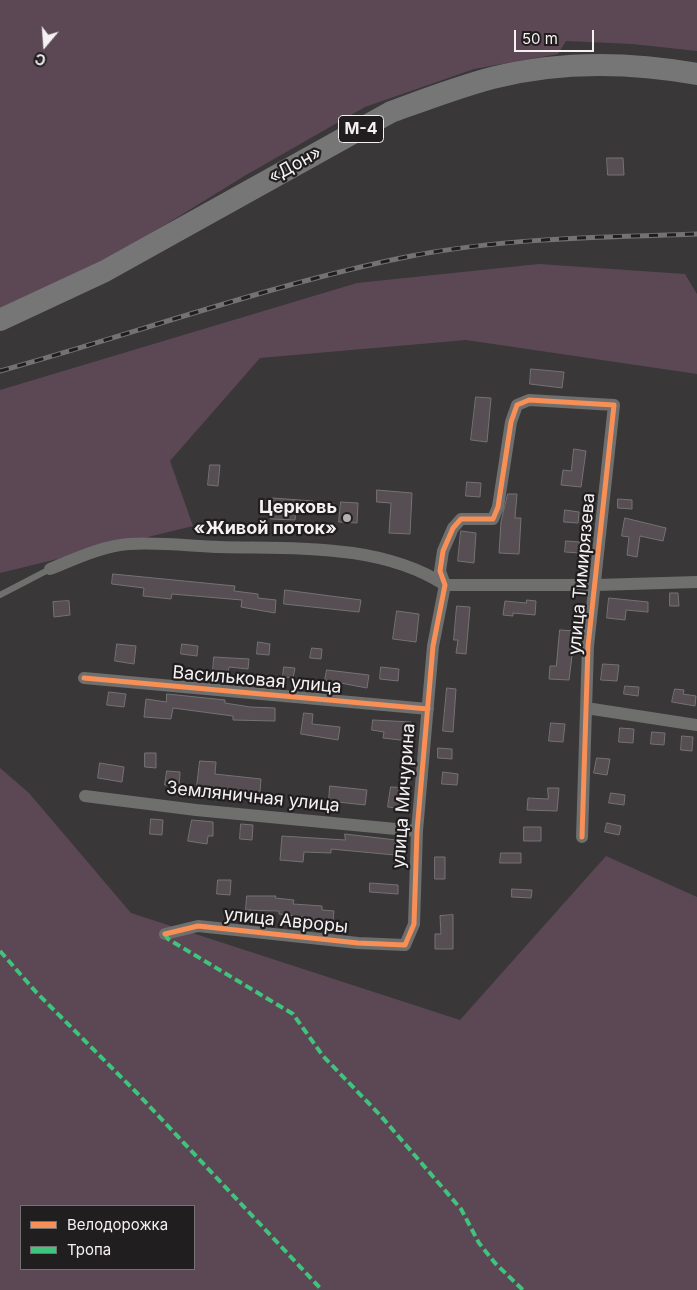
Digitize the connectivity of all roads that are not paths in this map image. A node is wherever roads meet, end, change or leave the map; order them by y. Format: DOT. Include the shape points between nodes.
graph roads {
  1 [pos="697,74"];
  2 [pos="0,320"];
  3 [pos="614,405"];
  4 [pos="50,569"];
  5 [pos="697,582"];
  6 [pos="445,585"];
  7 [pos="596,585"];
  8 [pos="0,595"];
  9 [pos="84,678"];
  10 [pos="586,708"];
  11 [pos="428,709"];
  12 [pos="697,725"];
  13 [pos="85,796"];
  14 [pos="417,831"];
  15 [pos="582,836"];
  16 [pos="165,934"];
  17 [pos="405,945"];
  1 -- 2 [label="highway, «Дон» / М-4" via="659,67 596,65 540,70 493,78 415,103 383,116 105,271"];
  3 -- 6 [label="street, улица Мичурина" via="529,400 517,405 511,422 498,508 493,519 461,519 453,528 443,551 440,571"];
  3 -- 7 [label="street, улица Тимирязева"];
  4 -- 6 [label="street" via="90,553 129,544 313,550 373,556 429,574"];
  4 -- 8 [label="lane"];
  5 -- 7 [label="street"];
  6 -- 7 [label="street"];
  6 -- 11 [label="street, улица Мичурина" via="433,646"];
  7 -- 10 [label="street, улица Тимирязева" via="588,646"];
  9 -- 11 [label="street, Васильковая улица"];
  10 -- 12 [label="street"];
  10 -- 15 [label="street, улица Тимирязева"];
  11 -- 14 [label="street, улица Мичурина"];
  13 -- 14 [label="street, Земляничная улица"];
  14 -- 17 [label="street, улица Мичурина" via="414,924"];
  16 -- 17 [label="street, улица Авроры" via="198,926"];
}
